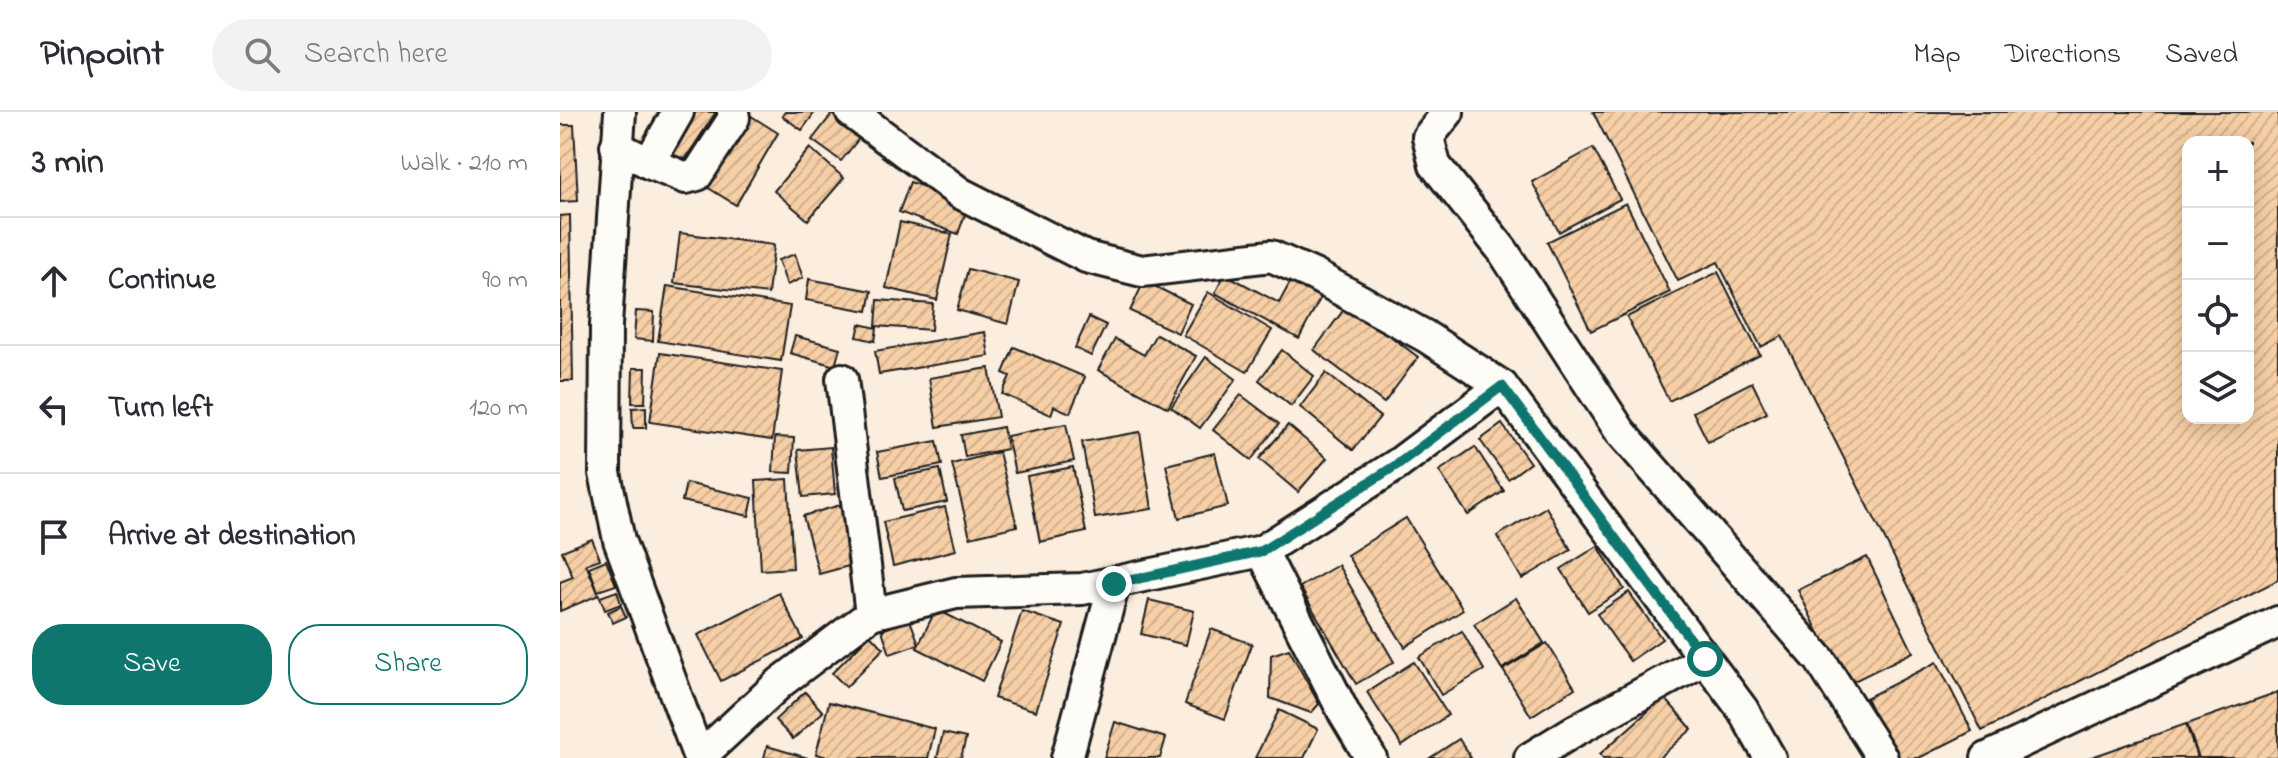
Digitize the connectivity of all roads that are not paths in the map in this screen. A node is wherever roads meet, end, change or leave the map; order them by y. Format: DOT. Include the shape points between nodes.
graph roads {
  1 [pos="620,112"];
  2 [pos="678,112"];
  3 [pos="733,112"];
  4 [pos="851,112"];
  5 [pos="1448,112"];
  6 [pos="616,146"];
  7 [pos="649,163"];
  8 [pos="842,379"];
  9 [pos="1502,386"];
  10 [pos="1262,551"];
  11 [pos="1114,584"];
  12 [pos="871,614"];
  13 [pos="2278,622"];
  14 [pos="1705,659"];
  15 [pos="699,758"];
  16 [pos="1067,758"];
  17 [pos="1371,758"];
  18 [pos="1530,758"];
  19 [pos="1770,758"];
  20 [pos="1882,758"];
  21 [pos="1987,758"];
  1 -- 6 [label="street"];
  2 -- 7 [label="street"];
  3 -- 7 [label="street" via="697,175 686,178"];
  4 -- 9 [label="street" via="960,193 1086,257 1142,271 1271,256 1425,336"];
  5 -- 20 [label="street" via="1428,137 1435,165 1503,251 1620,431 1820,660"];
  6 -- 7 [label="street"];
  6 -- 15 [label="street" via="605,473 619,540"];
  8 -- 12 [label="street"];
  9 -- 10 [label="street" via="1398,464"];
  9 -- 14 [label="street"];
  10 -- 11 [label="street"];
  10 -- 17 [label="street"];
  11 -- 12 [label="street" via="956,593"];
  11 -- 16 [label="street"];
  12 -- 15 [label="street" via="781,682"];
  13 -- 21 [label="street"];
  14 -- 18 [label="street"];
  14 -- 19 [label="street"];
}
